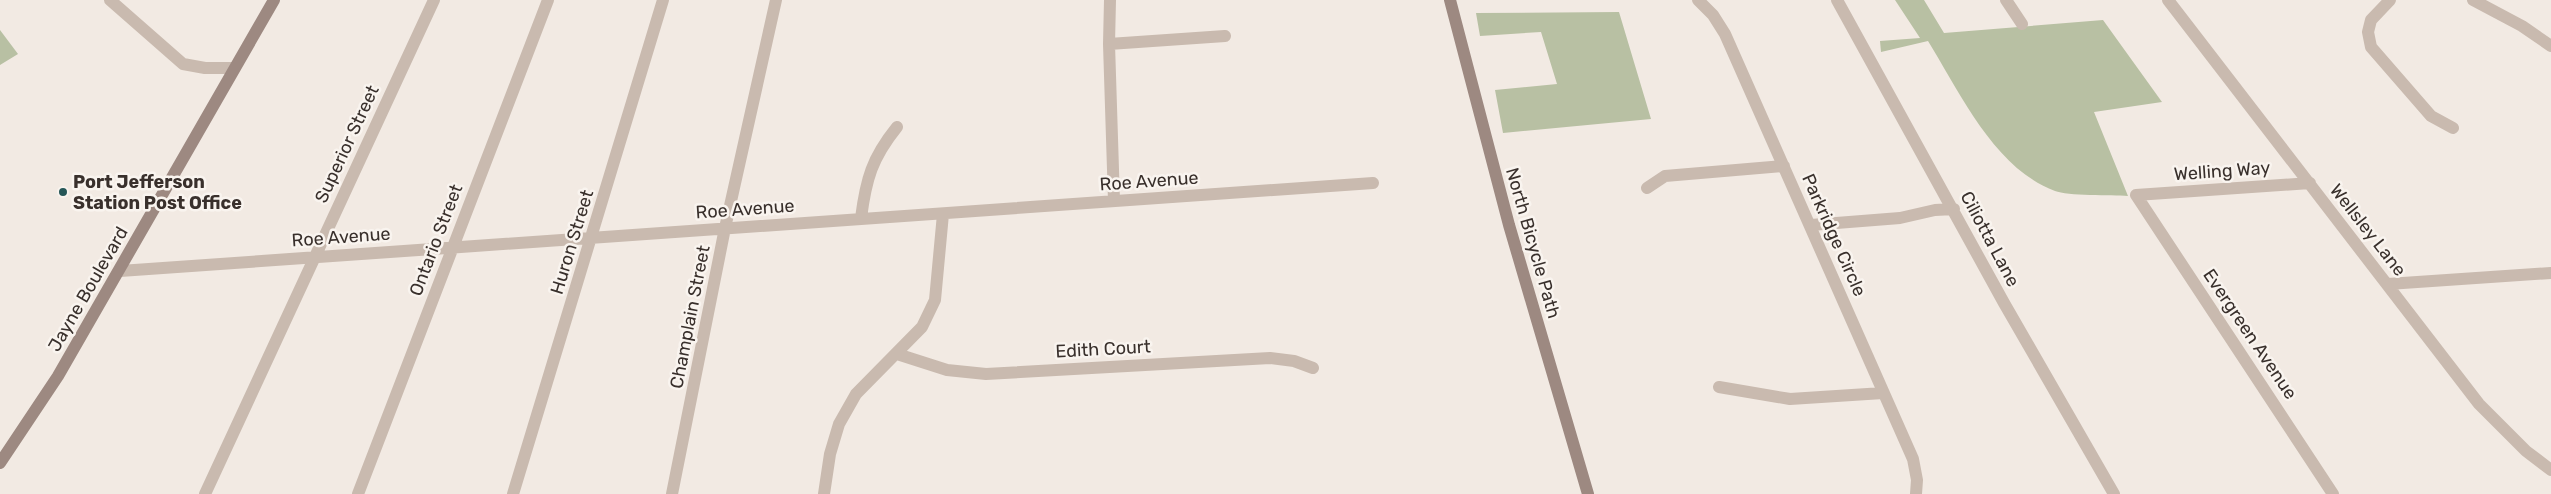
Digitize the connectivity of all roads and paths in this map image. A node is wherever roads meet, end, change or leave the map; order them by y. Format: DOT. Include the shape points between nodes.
graph roads {
  1 [pos="110,0"];
  2 [pos="274,0"];
  3 [pos="434,0"];
  4 [pos="548,0"];
  5 [pos="663,0"];
  6 [pos="776,0"];
  7 [pos="1110,0"];
  8 [pos="1450,0"];
  9 [pos="1698,0"];
  10 [pos="1837,0"];
  11 [pos="2006,0"];
  12 [pos="2168,0"];
  13 [pos="2390,0"];
  14 [pos="2473,0"];
  15 [pos="2022,24"];
  16 [pos="1225,36"];
  17 [pos="1109,44"];
  18 [pos="2551,46"];
  19 [pos="233,68"];
  20 [pos="897,127"];
  21 [pos="2453,128"];
  22 [pos="1784,166"];
  23 [pos="1373,183"];
  24 [pos="2310,183"];
  25 [pos="1647,188"];
  26 [pos="2136,195"];
  27 [pos="1114,201"];
  28 [pos="1954,208"];
  29 [pos="942,214"];
  30 [pos="861,218"];
  31 [pos="1811,225"];
  32 [pos="725,228"];
  33 [pos="592,237"];
  34 [pos="452,248"];
  35 [pos="314,256"];
  36 [pos="120,271"];
  37 [pos="2551,273"];
  38 [pos="2388,284"];
  39 [pos="897,354"];
  40 [pos="1313,368"];
  41 [pos="1719,387"];
  42 [pos="1883,393"];
  43 [pos="0,462"];
  44 [pos="2551,470"];
  45 [pos="205,494"];
  46 [pos="358,494"];
  47 [pos="513,494"];
  48 [pos="672,494"];
  49 [pos="824,494"];
  50 [pos="1588,494"];
  51 [pos="1916,494"];
  52 [pos="2114,494"];
  53 [pos="2333,494"];
  1 -- 19 [label="street" via="183,64"];
  2 -- 19 [label="street, Jayne Boulevard"];
  3 -- 35 [label="street, Superior Street"];
  4 -- 34 [label="street, Ontario Street"];
  5 -- 33 [label="street, Huron Street"];
  6 -- 32 [label="street, Champlain Street"];
  7 -- 17 [label="street"];
  8 -- 50 [label="street, North Bicycle Path" via="1511,234"];
  9 -- 22 [label="street, Parkridge Circle" via="1725,34"];
  10 -- 28 [label="street, Ciliotta Lane"];
  11 -- 15 [label="street"];
  12 -- 24 [label="street, Wellsley Lane"];
  13 -- 21 [label="street" via="2373,16 2367,34 2371,47 2431,116"];
  14 -- 18 [label="street"];
  16 -- 17 [label="street"];
  17 -- 27 [label="street"];
  19 -- 36 [label="street, Jayne Boulevard"];
  20 -- 30 [label="street" via="877,151 868,170"];
  22 -- 25 [label="street" via="1666,176"];
  22 -- 31 [label="street, Parkridge Circle"];
  23 -- 27 [label="street, Roe Avenue"];
  24 -- 26 [label="street, Welling Way"];
  24 -- 38 [label="street, Wellsley Lane"];
  26 -- 53 [label="street, Evergreen Avenue"];
  27 -- 29 [label="street, Roe Avenue"];
  28 -- 31 [label="street" via="1900,218"];
  28 -- 52 [label="street, Ciliotta Lane"];
  29 -- 30 [label="street, Roe Avenue"];
  29 -- 39 [label="street" via="935,300 922,327"];
  30 -- 32 [label="street, Roe Avenue"];
  31 -- 42 [label="street, Parkridge Circle"];
  32 -- 33 [label="street, Roe Avenue"];
  32 -- 48 [label="street, Champlain Street"];
  33 -- 34 [label="street, Roe Avenue"];
  33 -- 47 [label="street, Huron Street"];
  34 -- 35 [label="street, Roe Avenue"];
  34 -- 46 [label="street, Ontario Street"];
  35 -- 36 [label="street, Roe Avenue"];
  35 -- 45 [label="street, Superior Street"];
  36 -- 43 [label="street, Jayne Boulevard" via="26,430"];
  37 -- 38 [label="street"];
  38 -- 44 [label="street, Wellsley Lane" via="2479,404"];
  39 -- 40 [label="street, Edith Court" via="947,370 986,374 1270,358 1294,361"];
  39 -- 49 [label="street" via="856,394 840,424 830,454"];
  41 -- 42 [label="street" via="1790,399"];
  42 -- 51 [label="street, Parkridge Circle" via="1913,459 1918,480"];
}
